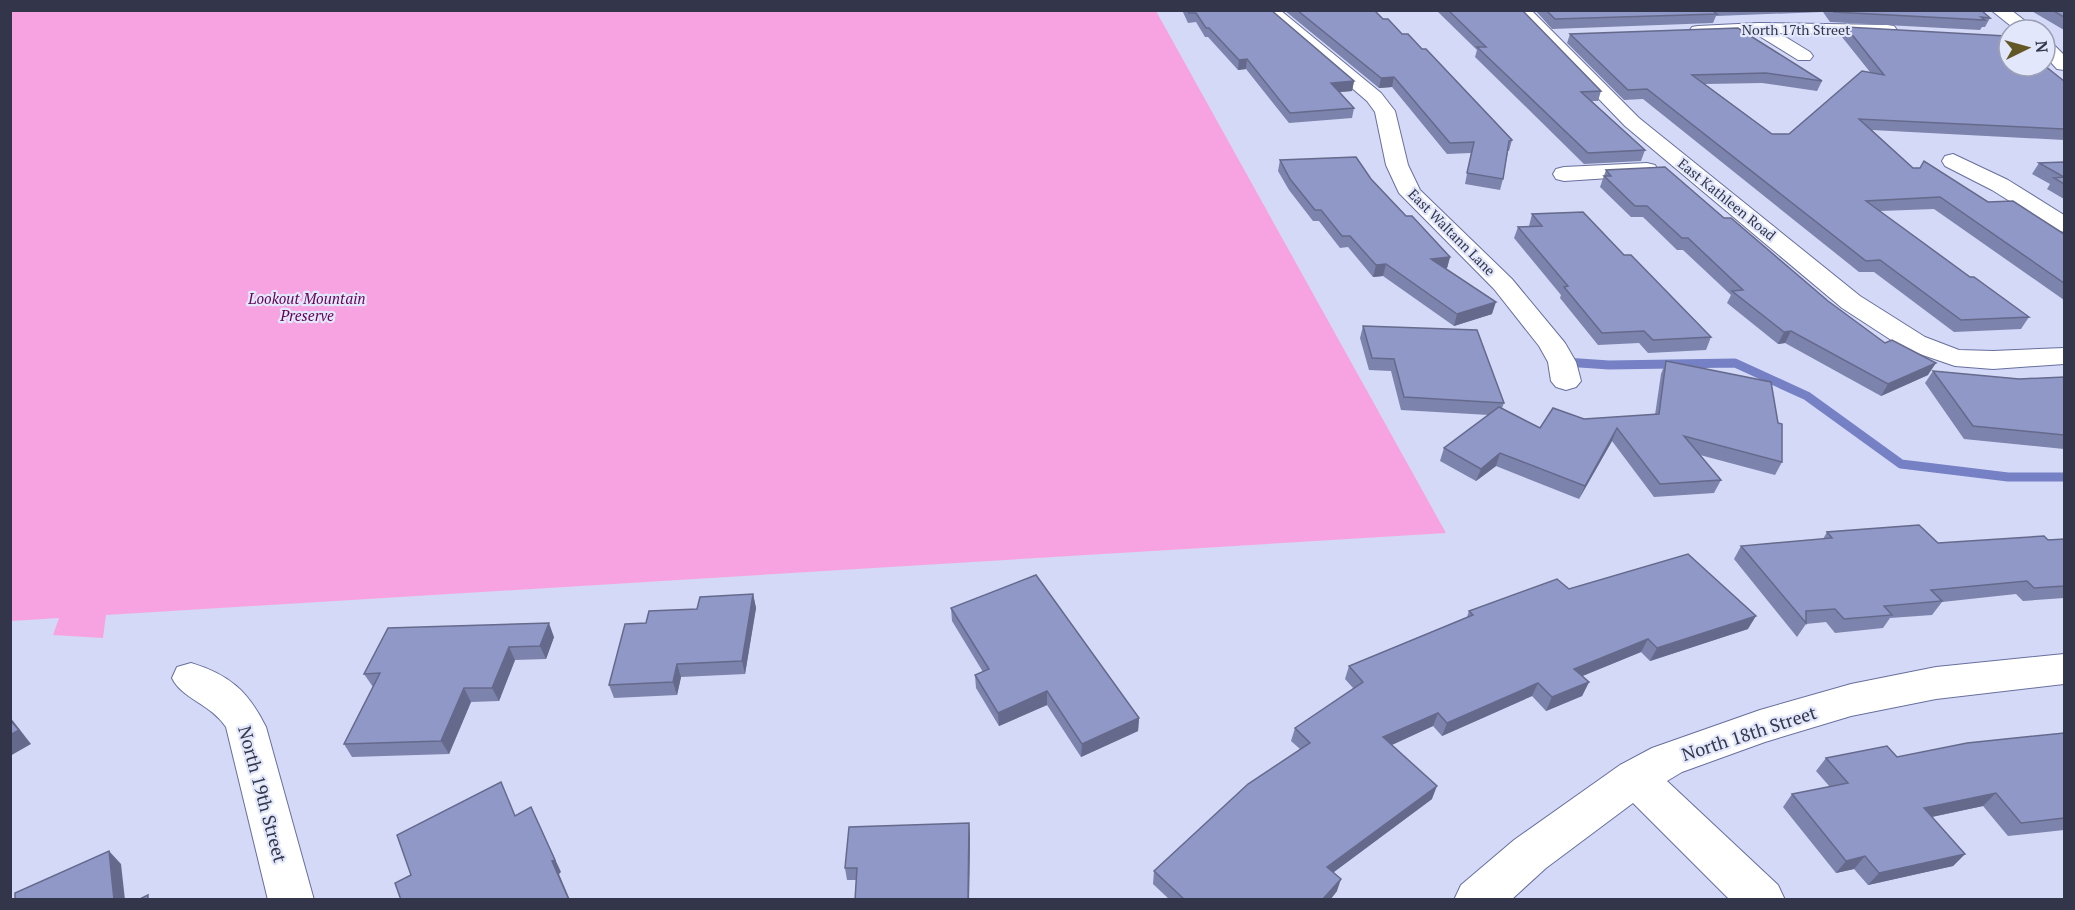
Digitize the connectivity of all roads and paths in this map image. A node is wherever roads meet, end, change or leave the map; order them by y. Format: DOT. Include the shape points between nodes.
graph roads {
  1 [pos="1269,10"];
  2 [pos="1521,10"];
  3 [pos="1729,10"];
  4 [pos="1759,29"];
  5 [pos="1676,31"];
  6 [pos="1910,32"];
  7 [pos="1804,56"];
  8 [pos="1953,161"];
  9 [pos="1688,168"];
  10 [pos="1564,174"];
  11 [pos="2064,225"];
  12 [pos="2064,356"];
  13 [pos="1566,381"];
  14 [pos="2064,669"];
  15 [pos="191,678"];
  16 [pos="1635,778"];
  17 [pos="291,900"];
  18 [pos="1477,900"];
  19 [pos="1762,900"];
  1 -- 13 [label="street, East Waltann Lane" via="1374,97 1385,111 1397,165 1410,193 1503,284 1551,343 1562,362"];
  2 -- 9 [label="street, East Kathleen Road" via="1558,35 1620,111"];
  3 -- 4 [label="street"];
  4 -- 5 [label="street, North 17th Street"];
  4 -- 6 [label="street, North 17th Street"];
  4 -- 7 [label="street"];
  8 -- 11 [label="street" via="2000,184"];
  9 -- 10 [label="street"];
  9 -- 12 [label="street, East Kathleen Road" via="1851,302 1915,343 1955,358"];
  14 -- 16 [label="street, North 18th Street" via="1936,683 1851,700 1667,760"];
  15 -- 17 [label="street, North 19th Street" via="219,691 240,713"];
  16 -- 18 [label="street, North 18th Street" via="1530,854"];
  16 -- 19 [label="street"];
}
